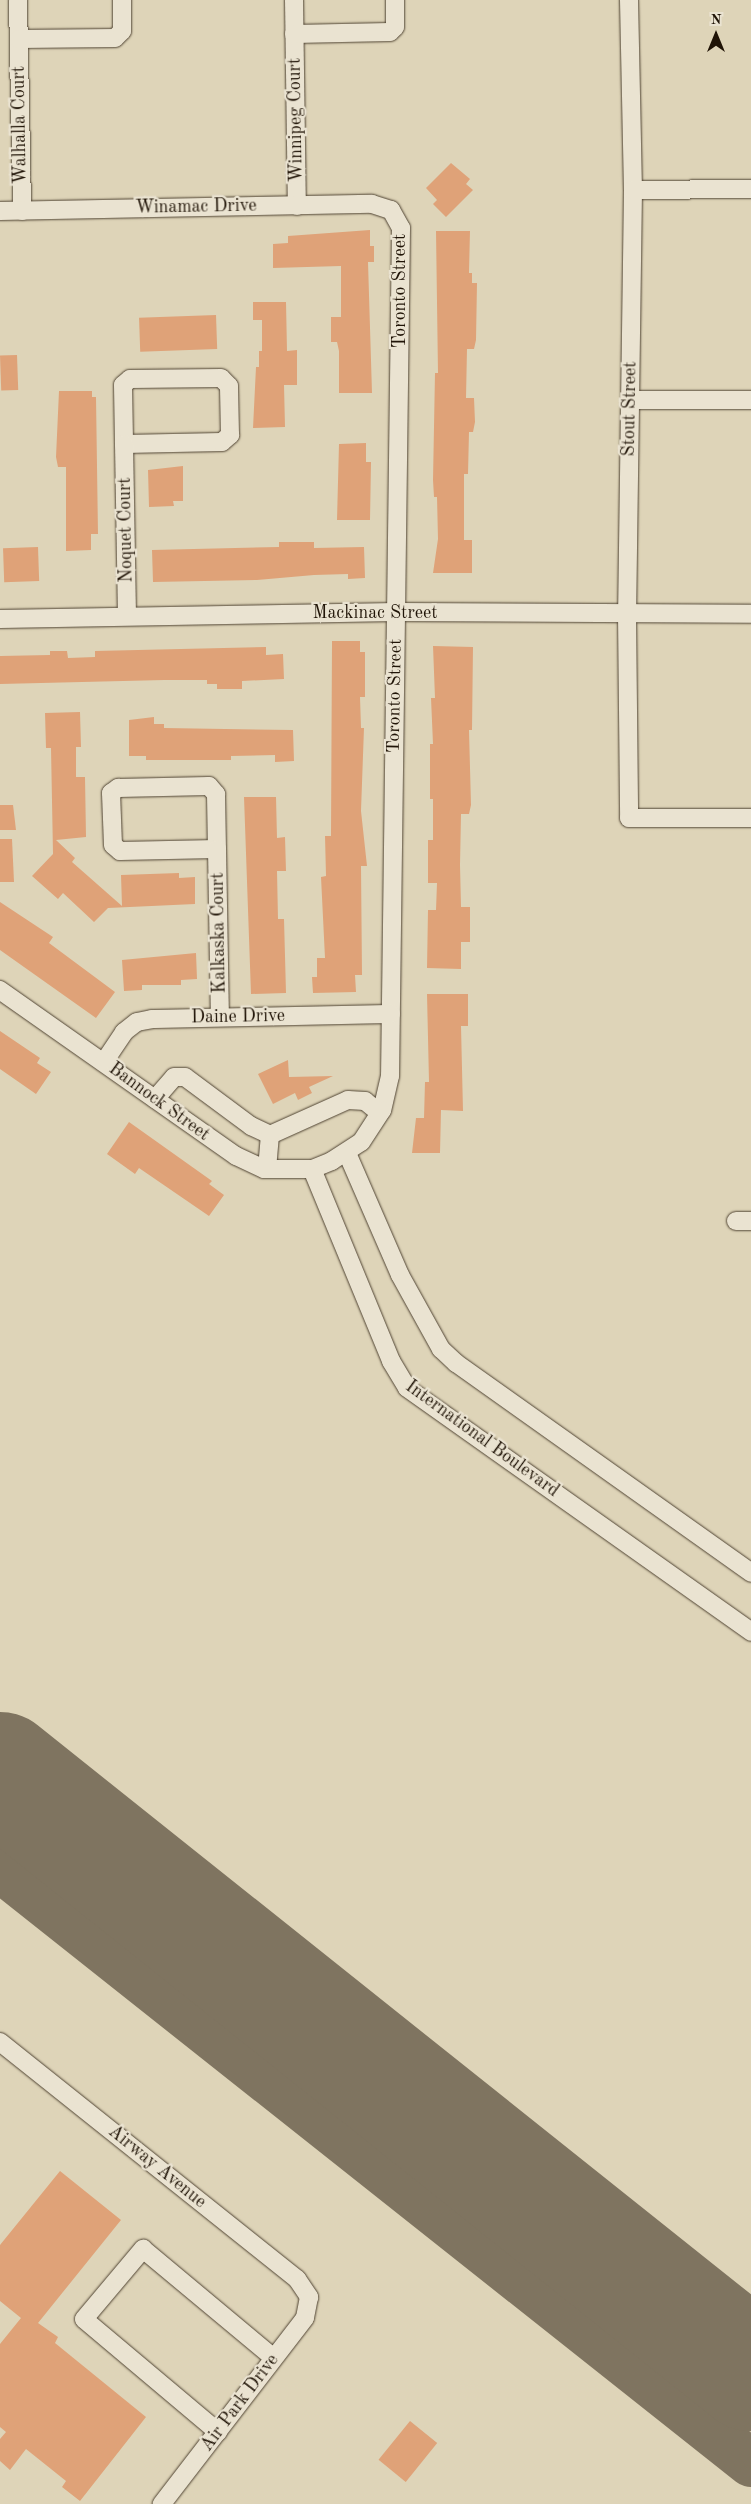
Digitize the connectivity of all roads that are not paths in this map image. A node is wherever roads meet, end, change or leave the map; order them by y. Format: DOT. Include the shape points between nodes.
graph roads {
  1 [pos="18,0"];
  2 [pos="122,0"];
  3 [pos="294,0"];
  4 [pos="395,0"];
  5 [pos="630,0"];
  6 [pos="294,34"];
  7 [pos="19,39"];
  8 [pos="751,189"];
  9 [pos="633,190"];
  10 [pos="298,206"];
  11 [pos="391,210"];
  12 [pos="0,211"];
  13 [pos="22,211"];
  14 [pos="630,400"];
  15 [pos="751,400"];
  16 [pos="124,444"];
  17 [pos="396,612"];
  18 [pos="627,614"];
  19 [pos="751,614"];
  20 [pos="128,616"];
  21 [pos="0,619"];
  22 [pos="751,818"];
  23 [pos="217,849"];
  24 [pos="0,990"];
  25 [pos="391,1014"];
  26 [pos="220,1017"];
  27 [pos="104,1062"];
  28 [pos="156,1099"];
  29 [pos="380,1113"];
  30 [pos="270,1134"];
  31 [pos="340,1157"];
  32 [pos="267,1169"];
  33 [pos="312,1169"];
  34 [pos="751,1573"];
  35 [pos="751,1632"];
  36 [pos="0,2042"];
  37 [pos="309,2297"];
  38 [pos="274,2358"];
  39 [pos="218,2432"];
  40 [pos="168,2502"];
  1 -- 7 [label="street, Walhalla Court"];
  2 -- 7 [label="street" via="122,31 115,38"];
  3 -- 6 [label="street, Winnipeg Court"];
  4 -- 6 [label="street, Winnipeg Court" via="396,27 390,32"];
  5 -- 9 [label="street, Stout Street"];
  6 -- 10 [label="street, Winnipeg Court"];
  7 -- 13 [label="street, Walhalla Court"];
  8 -- 9 [label="street"];
  9 -- 14 [label="street, Stout Street"];
  10 -- 11 [label="street, Winamac Drive" via="372,204"];
  10 -- 13 [label="street, Winamac Drive"];
  11 -- 17 [label="street, Toronto Street" via="401,228"];
  12 -- 13 [label="street, Winamac Drive"];
  14 -- 15 [label="street"];
  14 -- 18 [label="street, Stout Street"];
  16 -- 16 [label="street, Noquet Court" via="123,385 130,380 221,378 229,386 230,435 222,442"];
  16 -- 20 [label="street, Noquet Court"];
  17 -- 18 [label="street, Mackinac Street"];
  17 -- 20 [label="street, Mackinac Street"];
  17 -- 25 [label="street, Toronto Street"];
  18 -- 19 [label="street, Mackinac Street"];
  18 -- 22 [label="street, Stout Street" via="628,818"];
  20 -- 21 [label="street, Mackinac Street"];
  23 -- 23 [label="street, Kalkaska Court" via="216,794 208,786 118,788 111,793 112,845 120,851"];
  23 -- 26 [label="street, Kalkaska Court"];
  24 -- 27 [label="street, Bannock Street"];
  25 -- 26 [label="street, Daine Drive"];
  25 -- 29 [label="street, Toronto Street" via="390,1076"];
  26 -- 27 [label="street, Daine Drive" via="137,1022 124,1032"];
  27 -- 28 [label="street, Bannock Street"];
  28 -- 30 [label="street" via="174,1077 185,1077 251,1126"];
  28 -- 32 [label="street, Bannock Street" via="236,1156"];
  29 -- 30 [label="street" via="365,1101 348,1100"];
  29 -- 31 [label="street, Toronto Street" via="361,1142"];
  30 -- 32 [label="street"];
  31 -- 33 [label="street, Bannock Street"];
  31 -- 34 [label="street" via="441,1349 456,1363"];
  32 -- 33 [label="street, Bannock Street"];
  33 -- 35 [label="street, International Boulevard" via="391,1360 408,1388"];
  36 -- 37 [label="street, Airway Avenue" via="297,2279"];
  37 -- 38 [label="street, Air Park Drive" via="305,2318"];
  38 -- 39 [label="street, Air Park Drive"];
  38 -- 39 [label="street" via="143,2249 84,2318"];
  39 -- 40 [label="street, Air Park Drive"];
}
